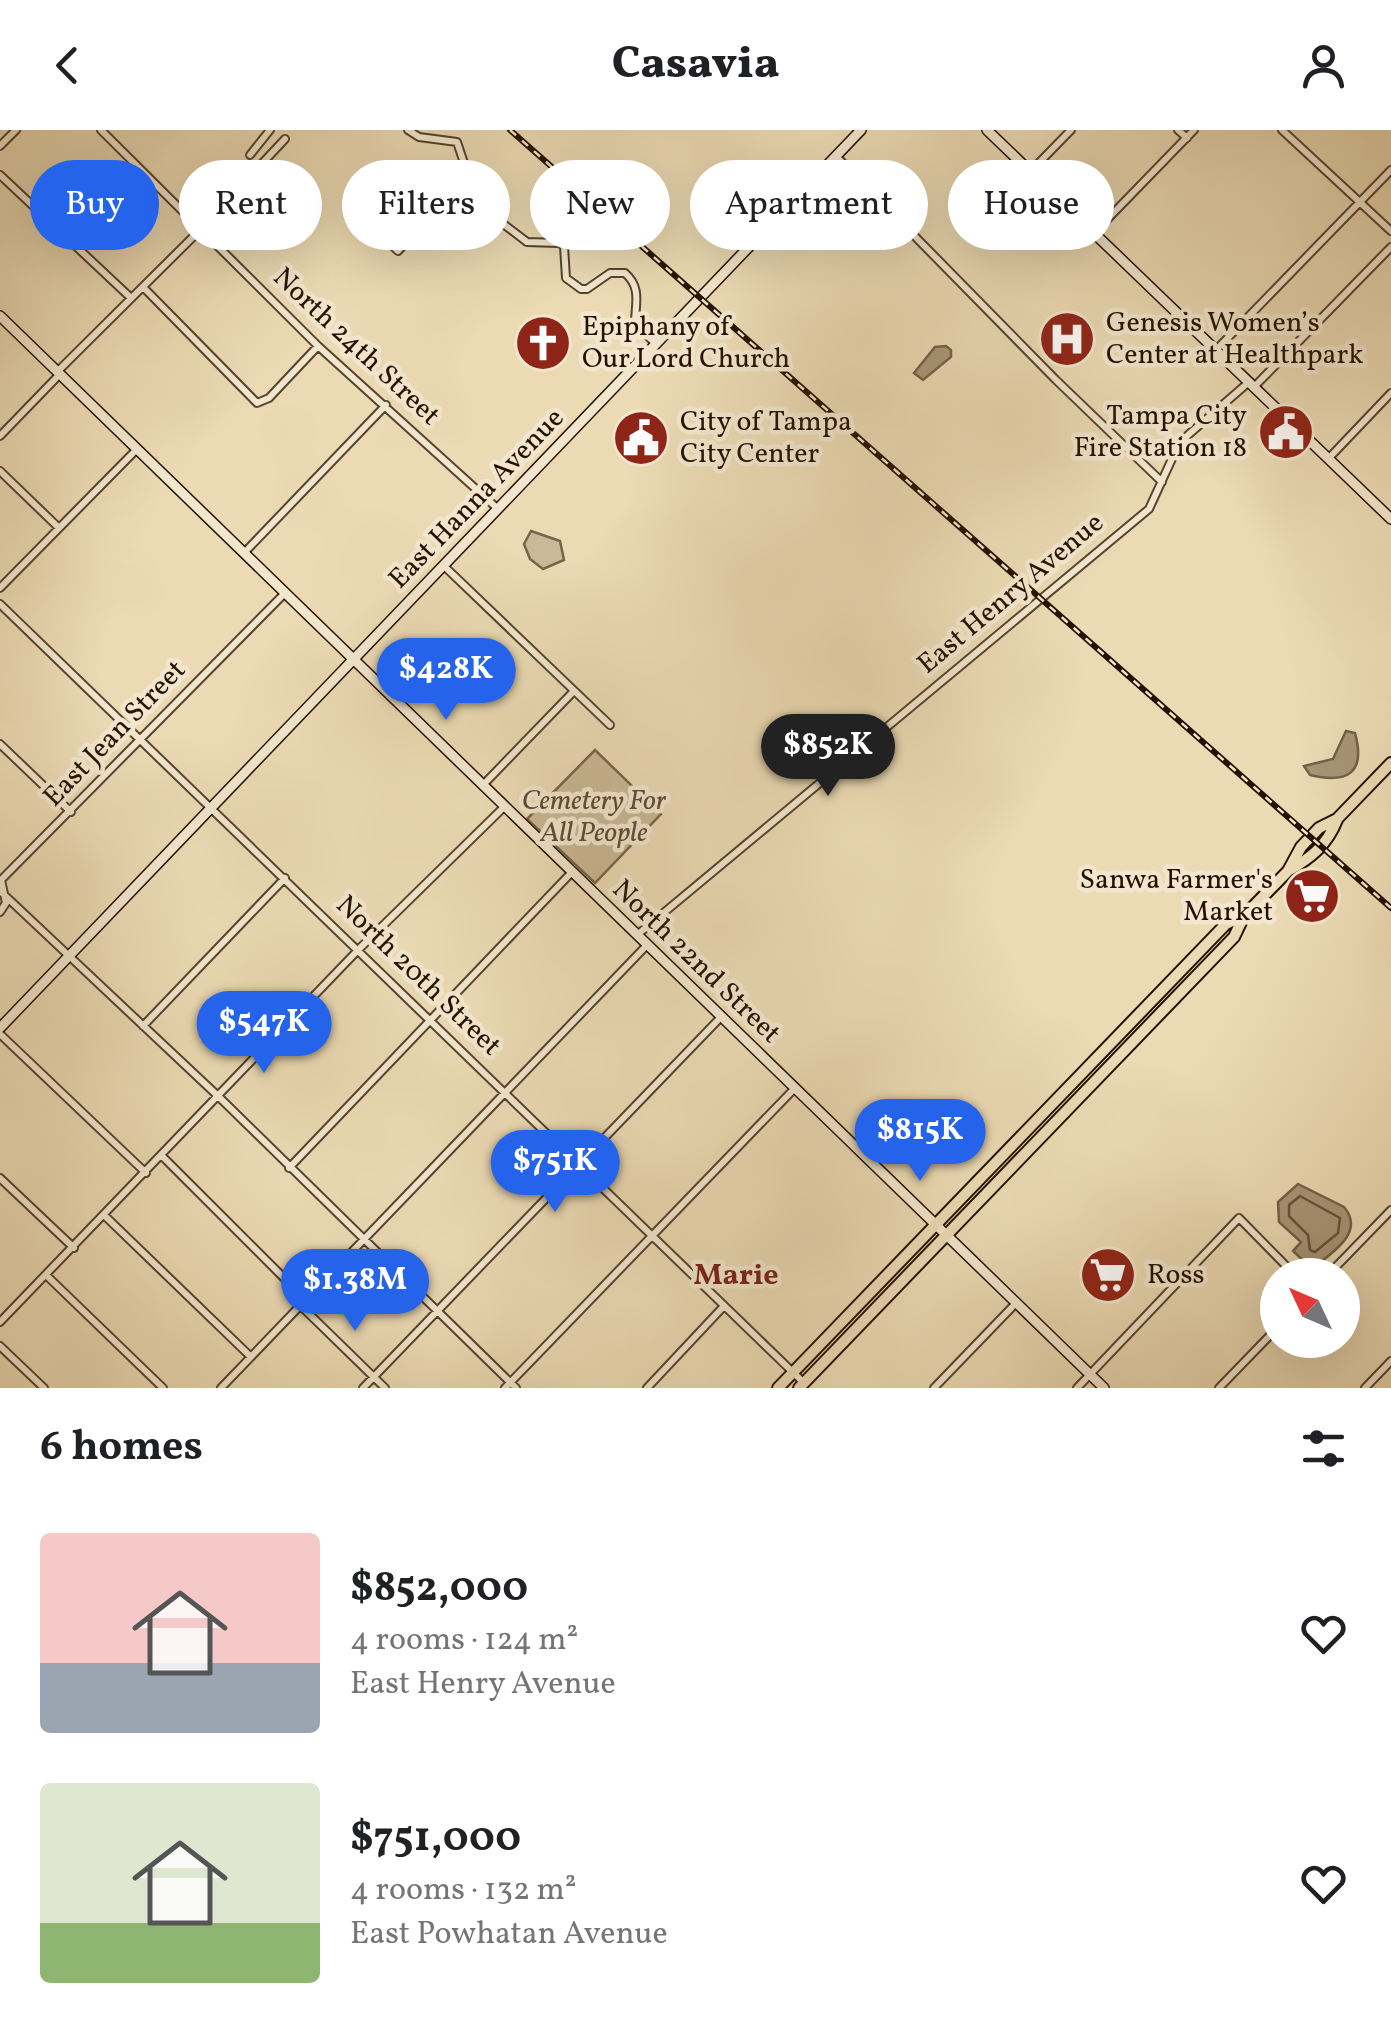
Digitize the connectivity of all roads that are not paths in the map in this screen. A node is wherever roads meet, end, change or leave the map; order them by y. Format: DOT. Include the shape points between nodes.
graph roads {
  1 [pos="16,130"];
  2 [pos="101,130"];
  3 [pos="270,130"];
  4 [pos="408,130"];
  5 [pos="861,130"];
  6 [pos="987,130"];
  7 [pos="1071,130"];
  8 [pos="1178,130"];
  9 [pos="1194,130"];
  10 [pos="1282,130"];
  11 [pos="1187,138"];
  12 [pos="285,139"];
  13 [pos="0,146"];
  14 [pos="250,154"];
  15 [pos="836,156"];
  16 [pos="265,160"];
  17 [pos="465,160"];
  18 [pos="1019,160"];
  19 [pos="1042,160"];
  20 [pos="1391,170"];
  21 [pos="0,175"];
  22 [pos="1359,203"];
  23 [pos="179,209"];
  24 [pos="1114,213"];
  25 [pos="510,230"];
  26 [pos="1391,231"];
  27 [pos="1391,247"];
  28 [pos="180,250"];
  29 [pos="220,250"];
  30 [pos="1112,250"];
  31 [pos="142,287"];
  32 [pos="131,298"];
  33 [pos="0,316"];
  34 [pos="656,344"];
  35 [pos="318,346"];
  36 [pos="1216,350"];
  37 [pos="58,373"];
  38 [pos="1251,385"];
  39 [pos="1391,393"];
  40 [pos="386,405"];
  41 [pos="0,436"];
  42 [pos="137,449"];
  43 [pos="1328,458"];
  44 [pos="0,471"];
  45 [pos="1162,482"];
  46 [pos="498,509"];
  47 [pos="1391,519"];
  48 [pos="58,528"];
  49 [pos="244,553"];
  50 [pos="444,566"];
  51 [pos="0,588"];
  52 [pos="284,593"];
  53 [pos="0,604"];
  54 [pos="354,660"];
  55 [pos="574,691"];
  56 [pos="610,726"];
  57 [pos="141,740"];
  58 [pos="0,744"];
  59 [pos="1391,763"];
  60 [pos="482,786"];
  61 [pos="504,807"];
  62 [pos="212,808"];
  63 [pos="71,812"];
  64 [pos="572,872"];
  65 [pos="285,878"];
  66 [pos="1,892"];
  67 [pos="0,912"];
  68 [pos="1244,916"];
  69 [pos="637,935"];
  70 [pos="647,945"];
  71 [pos="358,950"];
  72 [pos="68,957"];
  73 [pos="722,1017"];
  74 [pos="432,1020"];
  75 [pos="143,1026"];
  76 [pos="0,1031"];
  77 [pos="794,1089"];
  78 [pos="506,1093"];
  79 [pos="219,1097"];
  80 [pos="162,1156"];
  81 [pos="578,1164"];
  82 [pos="289,1168"];
  83 [pos="146,1173"];
  84 [pos="1,1182"];
  85 [pos="1391,1210"];
  86 [pos="105,1216"];
  87 [pos="935,1226"];
  88 [pos="652,1235"];
  89 [pos="947,1236"];
  90 [pos="363,1241"];
  91 [pos="74,1248"];
  92 [pos="1278,1258"];
  93 [pos="1344,1258"];
  94 [pos="46,1275"];
  95 [pos="303,1303"];
  96 [pos="1016,1303"];
  97 [pos="724,1306"];
  98 [pos="437,1312"];
  99 [pos="0,1322"];
  100 [pos="0,1346"];
  101 [pos="1260,1346"];
  102 [pos="251,1357"];
  103 [pos="1391,1361"];
  104 [pos="793,1373"];
  105 [pos="1090,1374"];
  106 [pos="374,1377"];
  107 [pos="226,1386"];
  108 [pos="510,1386"];
  109 [pos="801,1386"];
  110 [pos="44,1388"];
  111 [pos="163,1388"];
  112 [pos="363,1388"];
  113 [pos="385,1388"];
  114 [pos="647,1388"];
  115 [pos="778,1388"];
  116 [pos="934,1388"];
  117 [pos="1077,1388"];
  118 [pos="1104,1388"];
  119 [pos="1219,1388"];
  120 [pos="1365,1388"];
  1 -- 13 [label="street"];
  2 -- 23 [label="street, North 24th Street"];
  3 -- 14 [label="street"];
  4 -- 17 [label="street" via="457,142"];
  5 -- 15 [label="street, East Hanna Avenue"];
  6 -- 18 [label="street"];
  7 -- 19 [label="street"];
  8 -- 11 [label="street"];
  9 -- 11 [label="street"];
  10 -- 22 [label="street"];
  11 -- 24 [label="street"];
  12 -- 16 [label="street"];
  15 -- 34 [label="street, East Hanna Avenue"];
  15 -- 45 [label="street"];
  20 -- 22 [label="street"];
  21 -- 32 [label="street"];
  22 -- 26 [label="street"];
  22 -- 36 [label="street"];
  25 -- 34 [label="street" via="521,239 560,242 566,278 587,289 614,272 626,273 638,292 635,324"];
  27 -- 38 [label="street, East Henry Avenue"];
  28 -- 31 [label="street"];
  29 -- 35 [label="street, North 24th Street"];
  30 -- 36 [label="street"];
  31 -- 32 [label="street"];
  31 -- 35 [label="street" via="257,403"];
  32 -- 37 [label="street"];
  33 -- 37 [label="street, North 22nd Street"];
  34 -- 46 [label="street, East Hanna Avenue"];
  35 -- 40 [label="street, North 24th Street"];
  36 -- 38 [label="street"];
  37 -- 41 [label="street"];
  37 -- 42 [label="street, North 22nd Street"];
  38 -- 43 [label="street"];
  38 -- 45 [label="street, East Henry Avenue" via="1188,435"];
  39 -- 43 [label="street"];
  40 -- 46 [label="street, North 24th Street"];
  40 -- 49 [label="street"];
  42 -- 48 [label="street"];
  42 -- 49 [label="street, North 22nd Street"];
  43 -- 47 [label="street"];
  44 -- 48 [label="street"];
  45 -- 69 [label="street, East Henry Avenue" via="1149,509"];
  46 -- 50 [label="street, East Hanna Avenue"];
  48 -- 51 [label="street"];
  49 -- 52 [label="street, North 22nd Street"];
  50 -- 54 [label="street, East Hanna Avenue"];
  50 -- 55 [label="street"];
  52 -- 54 [label="street, North 22nd Street"];
  52 -- 57 [label="street, East Jean Street"];
  53 -- 57 [label="street, North 20th Street"];
  54 -- 60 [label="street, North 22nd Street"];
  54 -- 62 [label="street, East Hanna Avenue"];
  55 -- 56 [label="street"];
  55 -- 60 [label="street"];
  57 -- 62 [label="street, North 20th Street"];
  57 -- 63 [label="street, East Jean Street"];
  58 -- 63 [label="street"];
  59 -- 68 [label="main road" via="1337,819 1330,838"];
  60 -- 61 [label="street, North 22nd Street"];
  61 -- 64 [label="street, North 22nd Street"];
  61 -- 71 [label="street"];
  62 -- 65 [label="street, North 20th Street"];
  62 -- 72 [label="street, East Hanna Avenue"];
  63 -- 66 [label="street, East Jean Street" via="1,880"];
  64 -- 69 [label="street, North 22nd Street"];
  64 -- 74 [label="street"];
  65 -- 71 [label="street, North 20th Street"];
  65 -- 75 [label="street"];
  66 -- 67 [label="street, East Jean Street" via="6,903"];
  66 -- 72 [label="street"];
  68 -- 87 [label="main road" via="1226,924"];
  68 -- 89 [label="main road" via="1234,937"];
  69 -- 70 [label="street, North 22nd Street"];
  70 -- 73 [label="street, North 22nd Street"];
  70 -- 78 [label="street"];
  71 -- 74 [label="street, North 20th Street"];
  71 -- 79 [label="street"];
  72 -- 75 [label="street"];
  72 -- 76 [label="street, East Hanna Avenue"];
  73 -- 77 [label="street, North 22nd Street"];
  73 -- 81 [label="street"];
  74 -- 78 [label="street, North 20th Street"];
  74 -- 82 [label="street"];
  75 -- 79 [label="street"];
  76 -- 83 [label="street"];
  77 -- 87 [label="street, North 22nd Street"];
  77 -- 88 [label="street"];
  78 -- 81 [label="street, North 20th Street"];
  78 -- 90 [label="street"];
  79 -- 80 [label="street"];
  79 -- 82 [label="street"];
  80 -- 83 [label="street"];
  80 -- 95 [label="street"];
  81 -- 88 [label="street, North 20th Street"];
  81 -- 98 [label="street"];
  82 -- 90 [label="street"];
  83 -- 86 [label="street"];
  84 -- 91 [label="street"];
  85 -- 93 [label="street"];
  86 -- 91 [label="street"];
  86 -- 102 [label="street"];
  87 -- 89 [label="street, North 22nd Street"];
  87 -- 104 [label="main road"];
  88 -- 97 [label="street, North 20th Street"];
  88 -- 108 [label="street"];
  89 -- 96 [label="street, North 22nd Street"];
  89 -- 109 [label="main road"];
  90 -- 95 [label="street"];
  90 -- 98 [label="street"];
  91 -- 94 [label="street"];
  92 -- 105 [label="street" via="1239,1218"];
  94 -- 99 [label="street"];
  94 -- 111 [label="street"];
  95 -- 102 [label="street"];
  95 -- 106 [label="street"];
  96 -- 105 [label="street, North 22nd Street"];
  96 -- 116 [label="street"];
  97 -- 104 [label="street, North 20th Street"];
  97 -- 114 [label="street"];
  98 -- 106 [label="street"];
  98 -- 108 [label="street"];
  100 -- 110 [label="street"];
  101 -- 119 [label="street"];
  102 -- 107 [label="street"];
  103 -- 120 [label="street"];
  104 -- 109 [label="street, North 20th Street"];
  104 -- 115 [label="main road"];
  105 -- 117 [label="street"];
  105 -- 118 [label="street, North 22nd Street"];
  106 -- 112 [label="street"];
  106 -- 113 [label="street"];
}
